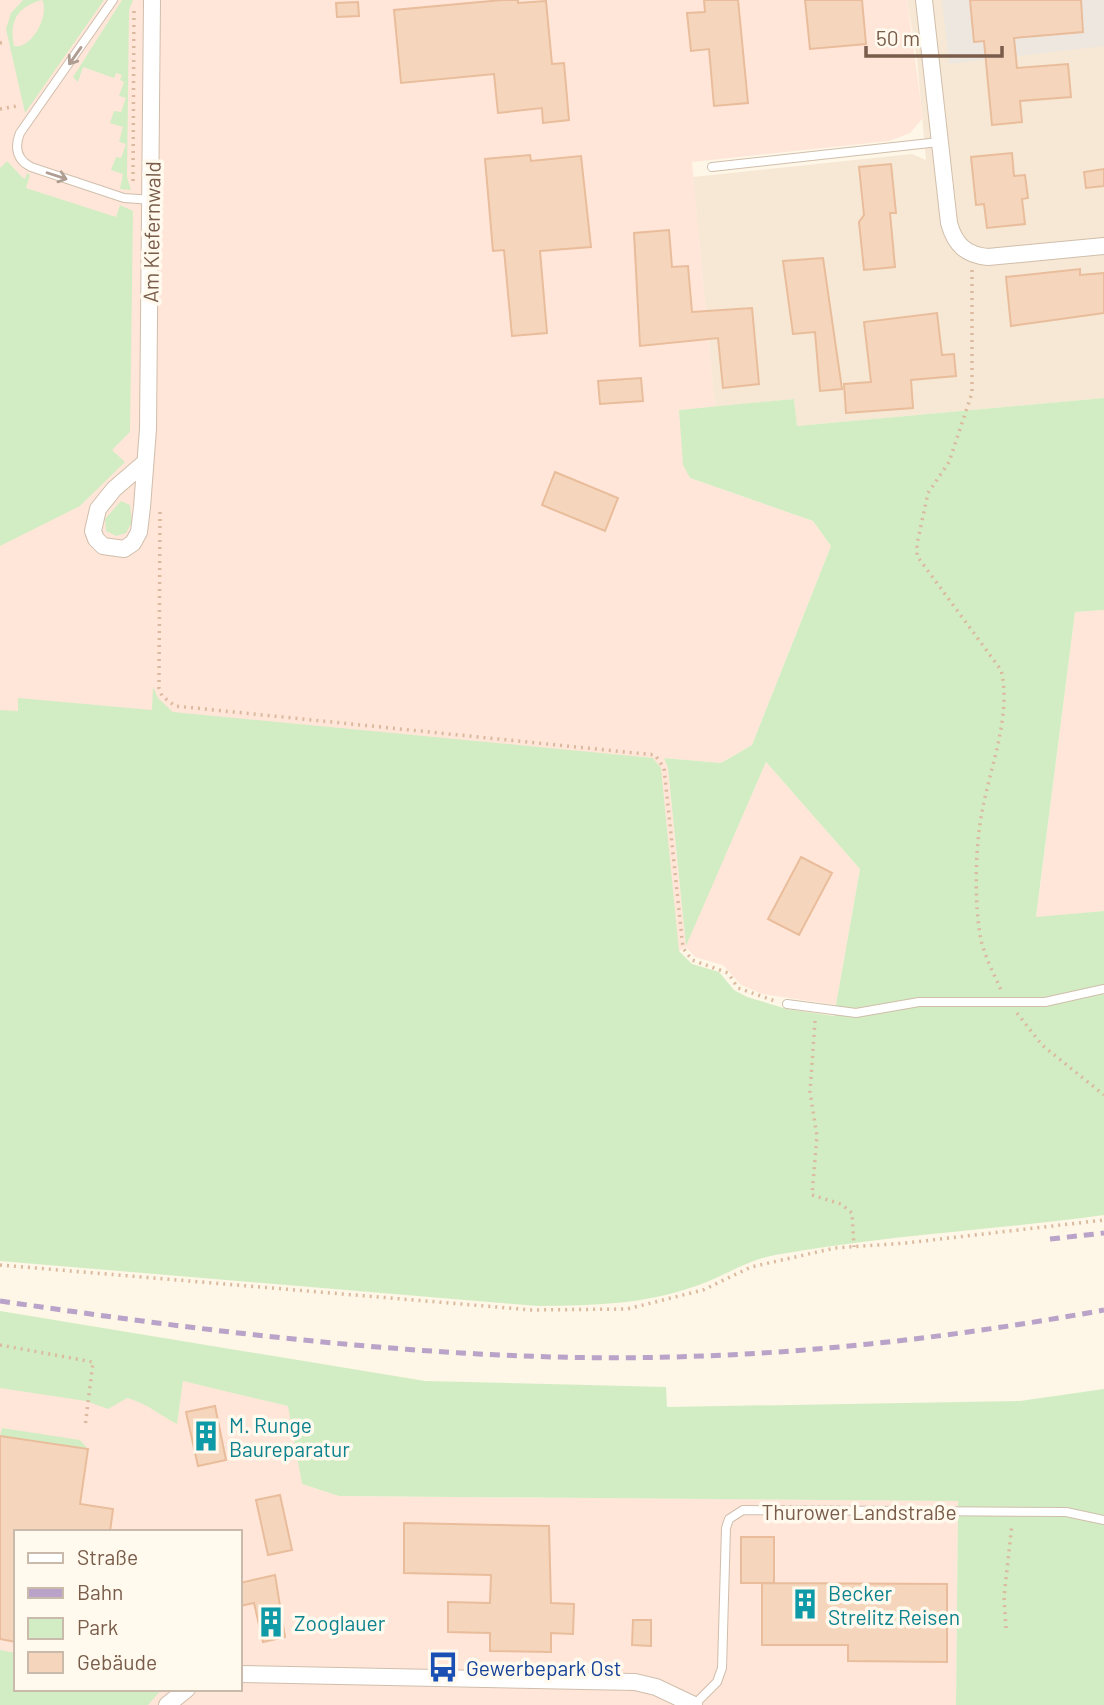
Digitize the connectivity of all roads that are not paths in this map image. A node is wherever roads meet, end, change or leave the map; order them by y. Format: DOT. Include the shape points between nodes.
graph roads {
  1 [pos="113,0"];
  2 [pos="152,0"];
  3 [pos="923,0"];
  4 [pos="939,142"];
  5 [pos="712,167"];
  6 [pos="143,200"];
  7 [pos="1104,246"];
  8 [pos="143,464"];
  9 [pos="1104,989"];
  10 [pos="787,1003"];
  11 [pos="1104,1520"];
  12 [pos="242,1674"];
  13 [pos="184,1691"];
  14 [pos="167,1705"];
  15 [pos="694,1705"];
  1 -- 6 [label="lane, one-way" via="20,133 17,153 31,167"];
  2 -- 6 [label="street, Am Kiefernwald"];
  3 -- 4 [label="street"];
  4 -- 5 [label="lane"];
  4 -- 7 [label="street" via="952,234 974,256"];
  6 -- 8 [label="street, Am Kiefernwald" via="148,429"];
  8 -- 8 [label="street, Am Kiefernwald" via="99,509 93,531 103,546 124,549 139,532"];
  9 -- 10 [label="lane" via="1045,1002 919,1002 856,1013"];
  11 -- 15 [label="lane, Thurower Landstraße" via="1066,1511 735,1513 726,1528 722,1668 716,1682"];
  12 -- 15 [label="street" via="635,1682 656,1686"];
  13 -- 14 [label="street"];
}
